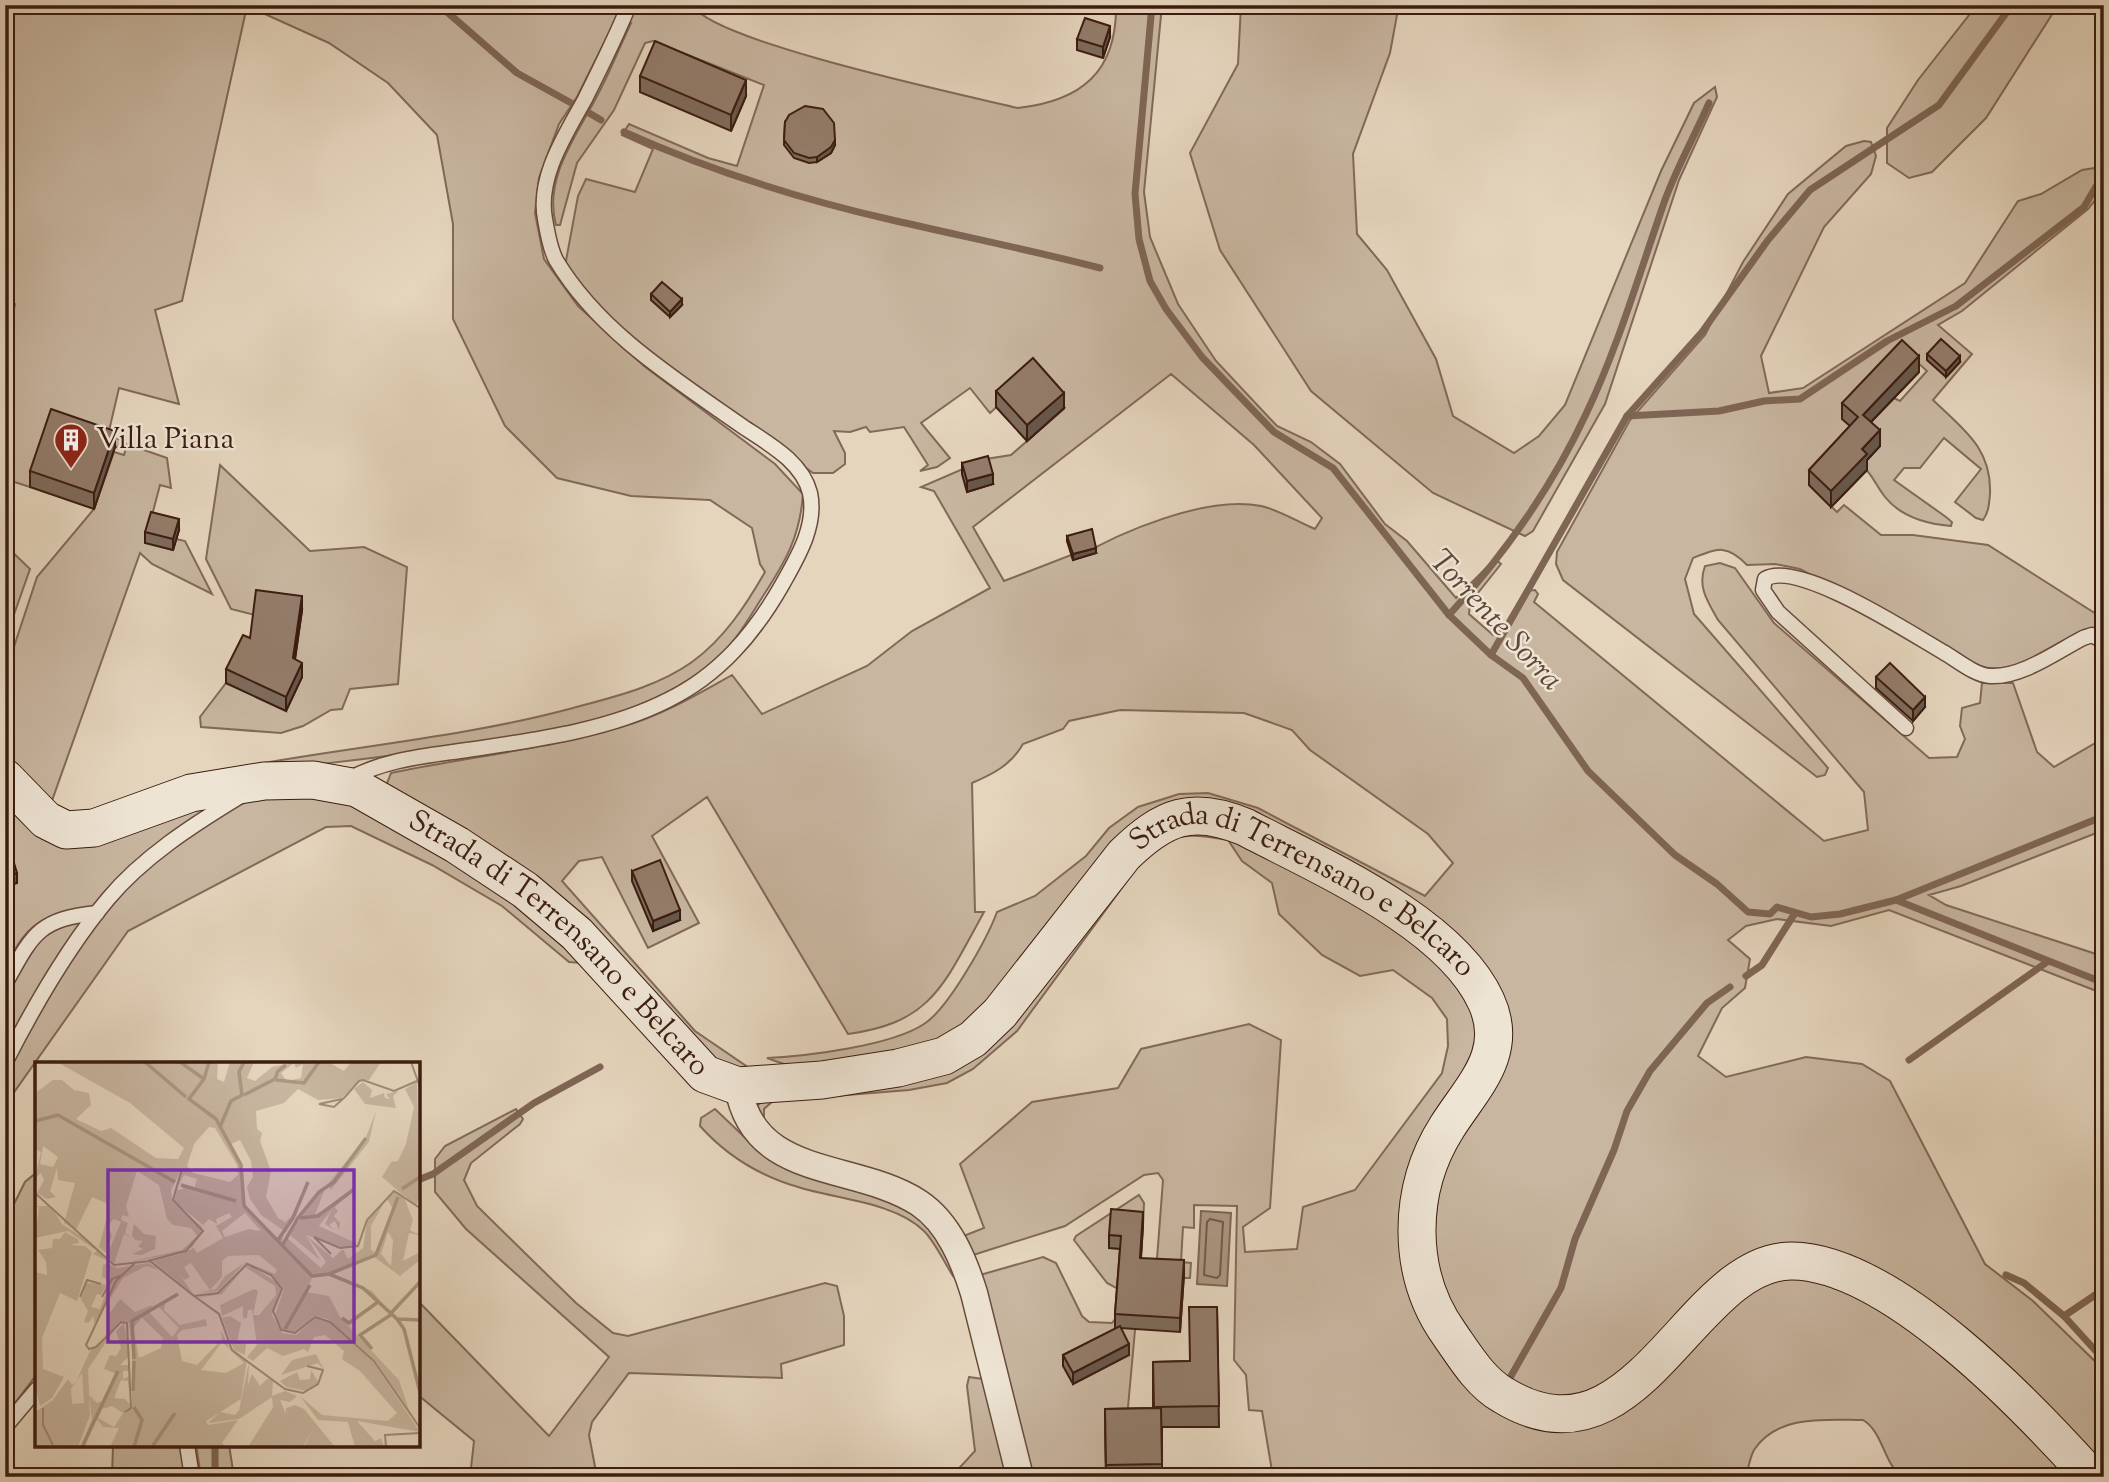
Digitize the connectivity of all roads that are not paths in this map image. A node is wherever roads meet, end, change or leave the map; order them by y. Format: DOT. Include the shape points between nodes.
graph roads {
  1 [pos="629,5"];
  2 [pos="2104,642"];
  3 [pos="1906,727"];
  4 [pos="5,778"];
  5 [pos="264,782"];
  6 [pos="338,784"];
  7 [pos="97,913"];
  8 [pos="5,984"];
  9 [pos="5,1063"];
  10 [pos="738,1086"];
  11 [pos="35,1391"];
  12 [pos="5,1427"];
  13 [pos="187,1447"];
  14 [pos="192,1477"];
  15 [pos="1020,1477"];
  16 [pos="2091,1477"];
  1 -- 6 [label="lane" via="564,133 548,179 544,215 554,258 588,304 652,363 783,455 803,475 810,495 810,526 799,555 757,626 721,667 668,700 615,721 529,741 391,761"];
  2 -- 3 [label="lane" via="2092,635 2017,671 1987,676 1877,613 1799,576 1774,573 1765,579 1763,590 1778,612"];
  4 -- 5 [label="street, Strada di Terrensano e Belcaro" via="46,820 66,830 94,828 191,793"];
  5 -- 6 [label="street, Strada di Terrensano e Belcaro"];
  5 -- 7 [label="lane" via="158,852"];
  6 -- 10 [label="street, Strada di Terrensano e Belcaro" via="357,788 394,807 525,890 577,934 705,1074"];
  7 -- 8 [label="lane" via="52,921 34,936"];
  7 -- 9 [label="lane" via="68,952"];
  10 -- 15 [label="street" via="741,1108 752,1130 768,1144 790,1157 919,1203 951,1240 974,1293"];
  10 -- 16 [label="street, Strada di Terrensano e Belcaro" via="822,1080 944,1056 973,1039 1000,1013 1144,835 1190,814 1223,818 1402,914 1450,954 1487,1003 1494,1029 1493,1052 1485,1076 1434,1150 1424,1177 1417,1244 1420,1273 1443,1326 1500,1394 1553,1412 1581,1411 1606,1402 1645,1373 1746,1274 1769,1264 1793,1261 1848,1276 1905,1307 2016,1396"];
  11 -- 12 [label="lane"];
  13 -- 14 [label="lane"];
}
